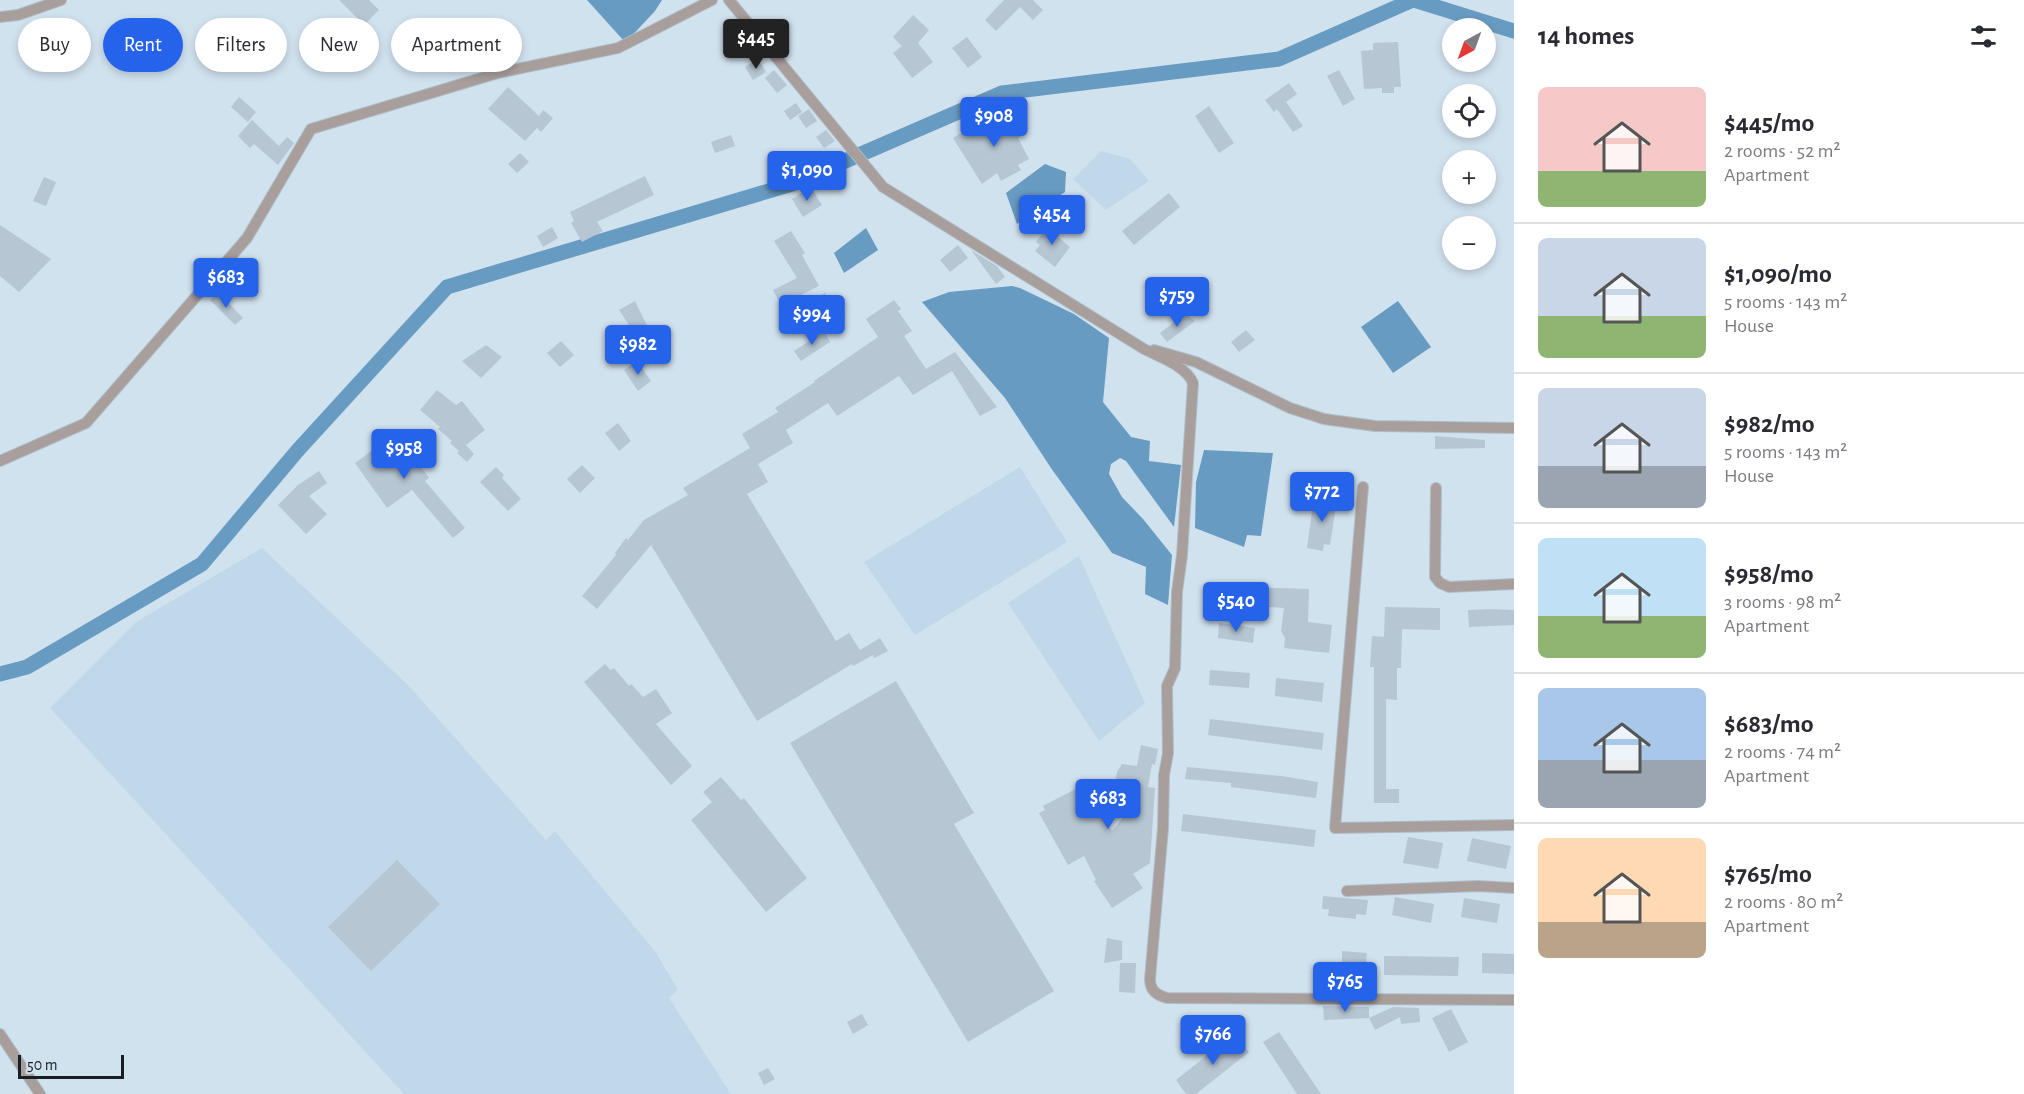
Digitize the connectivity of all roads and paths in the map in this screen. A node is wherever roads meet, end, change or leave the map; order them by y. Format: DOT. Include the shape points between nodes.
graph roads {
  1 [pos="61,0"];
  2 [pos="712,0"];
  3 [pos="729,0"];
  4 [pos="0,17"];
  5 [pos="1144,349"];
  6 [pos="1514,428"];
  7 [pos="0,461"];
  8 [pos="1364,487"];
  9 [pos="1436,488"];
  10 [pos="1514,584"];
  11 [pos="1514,825"];
  12 [pos="1514,888"];
  13 [pos="1347,891"];
  14 [pos="1514,1000"];
  15 [pos="0,1035"];
  16 [pos="40,1094"];
  1 -- 4 [label="street"];
  2 -- 7 [label="street" via="618,48 498,73 311,129 247,238 86,423"];
  3 -- 5 [label="street" via="883,187"];
  5 -- 6 [label="street" via="1196,362 1290,408 1324,419 1376,426"];
  5 -- 14 [label="street" via="1183,370 1193,383 1175,668 1167,686 1168,753 1150,986 1157,995 1167,998"];
  8 -- 11 [label="street" via="1335,828"];
  9 -- 10 [label="street" via="1435,577 1449,587"];
  12 -- 13 [label="street"];
  15 -- 16 [label="street"];
}
